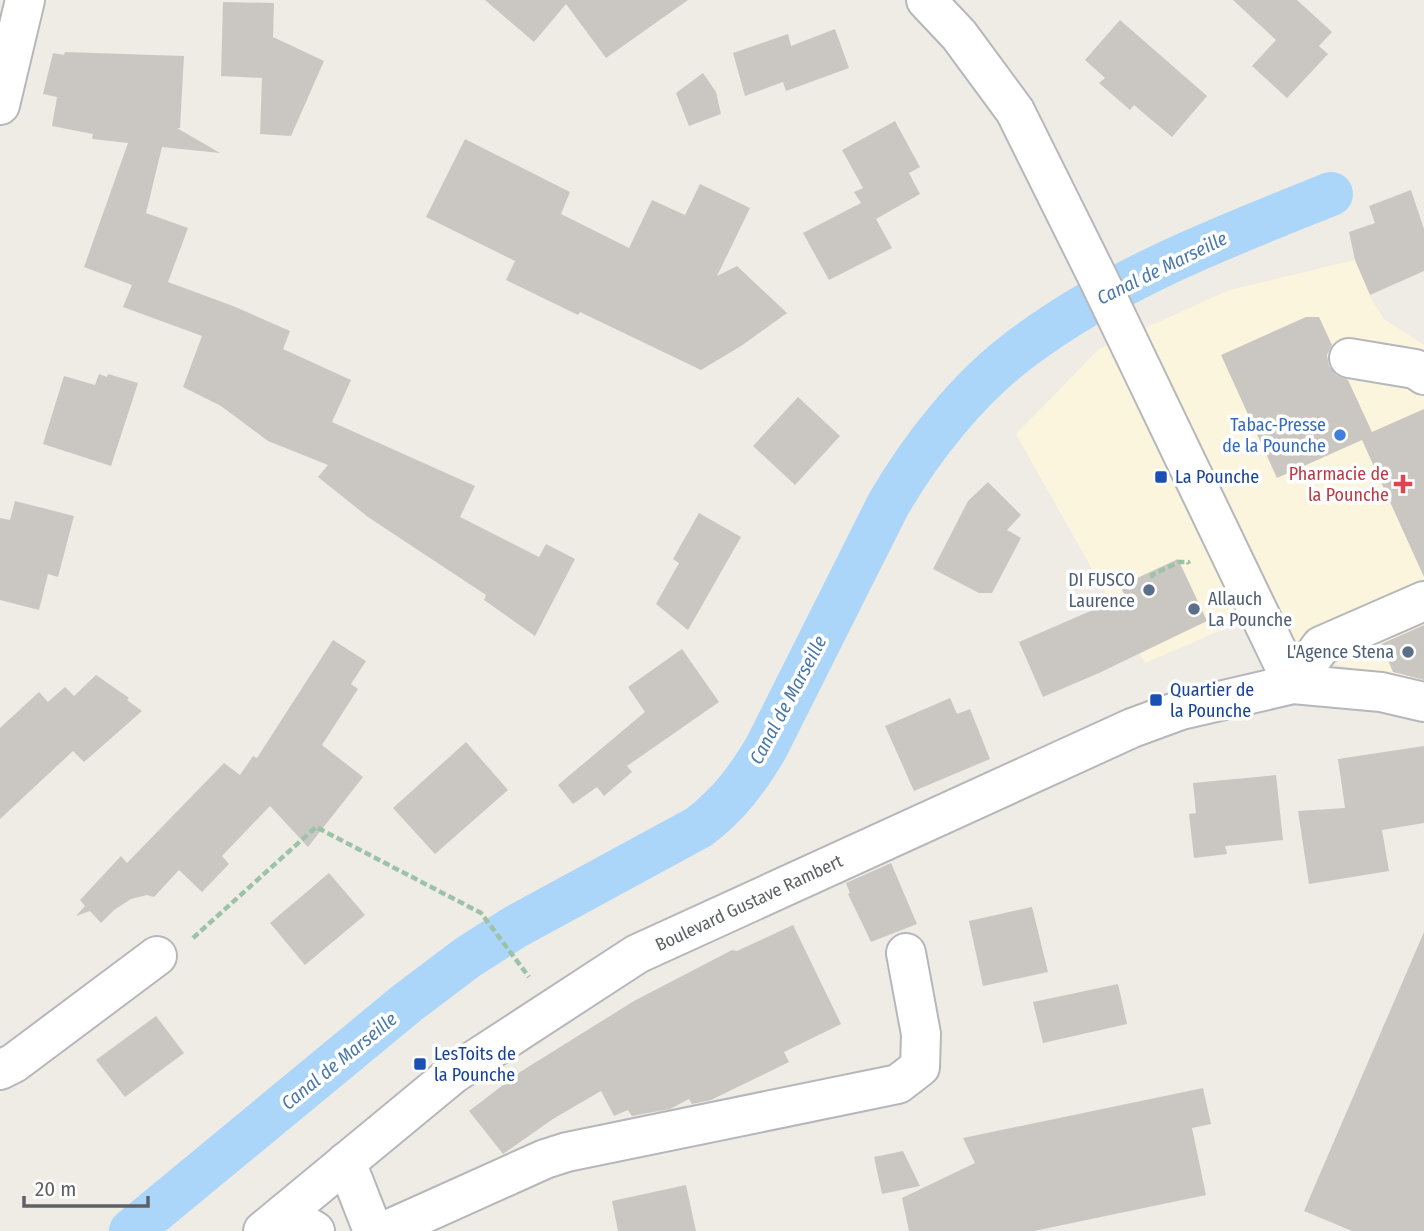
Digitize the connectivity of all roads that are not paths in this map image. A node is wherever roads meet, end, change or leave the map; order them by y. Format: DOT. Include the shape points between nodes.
graph roads {
  1 [pos="25,0"];
  2 [pos="926,0"];
  3 [pos="0,106"];
  4 [pos="1349,358"];
  5 [pos="1424,375"];
  6 [pos="1424,601"];
  7 [pos="1293,684"];
  8 [pos="1424,702"];
  9 [pos="906,953"];
  10 [pos="157,956"];
  11 [pos="0,1070"];
  12 [pos="346,1162"];
  13 [pos="288,1225"];
  14 [pos="373,1231"];
  15 [pos="385,1231"];
  1 -- 3 [label="street"];
  2 -- 7 [label="street" via="959,35 1015,111"];
  4 -- 5 [label="street" via="1415,369"];
  6 -- 7 [label="street" via="1321,646"];
  7 -- 8 [label="street, Boulevard Gustave Rambert" via="1381,692"];
  7 -- 12 [label="street, Boulevard Gustave Rambert" via="1181,710 1132,728 636,954 453,1074"];
  9 -- 15 [label="street" via="921,1034 920,1067 898,1084 568,1152"];
  10 -- 11 [label="street"];
  12 -- 13 [label="street, Boulevard Gustave Rambert"];
  12 -- 14 [label="street"];
}
